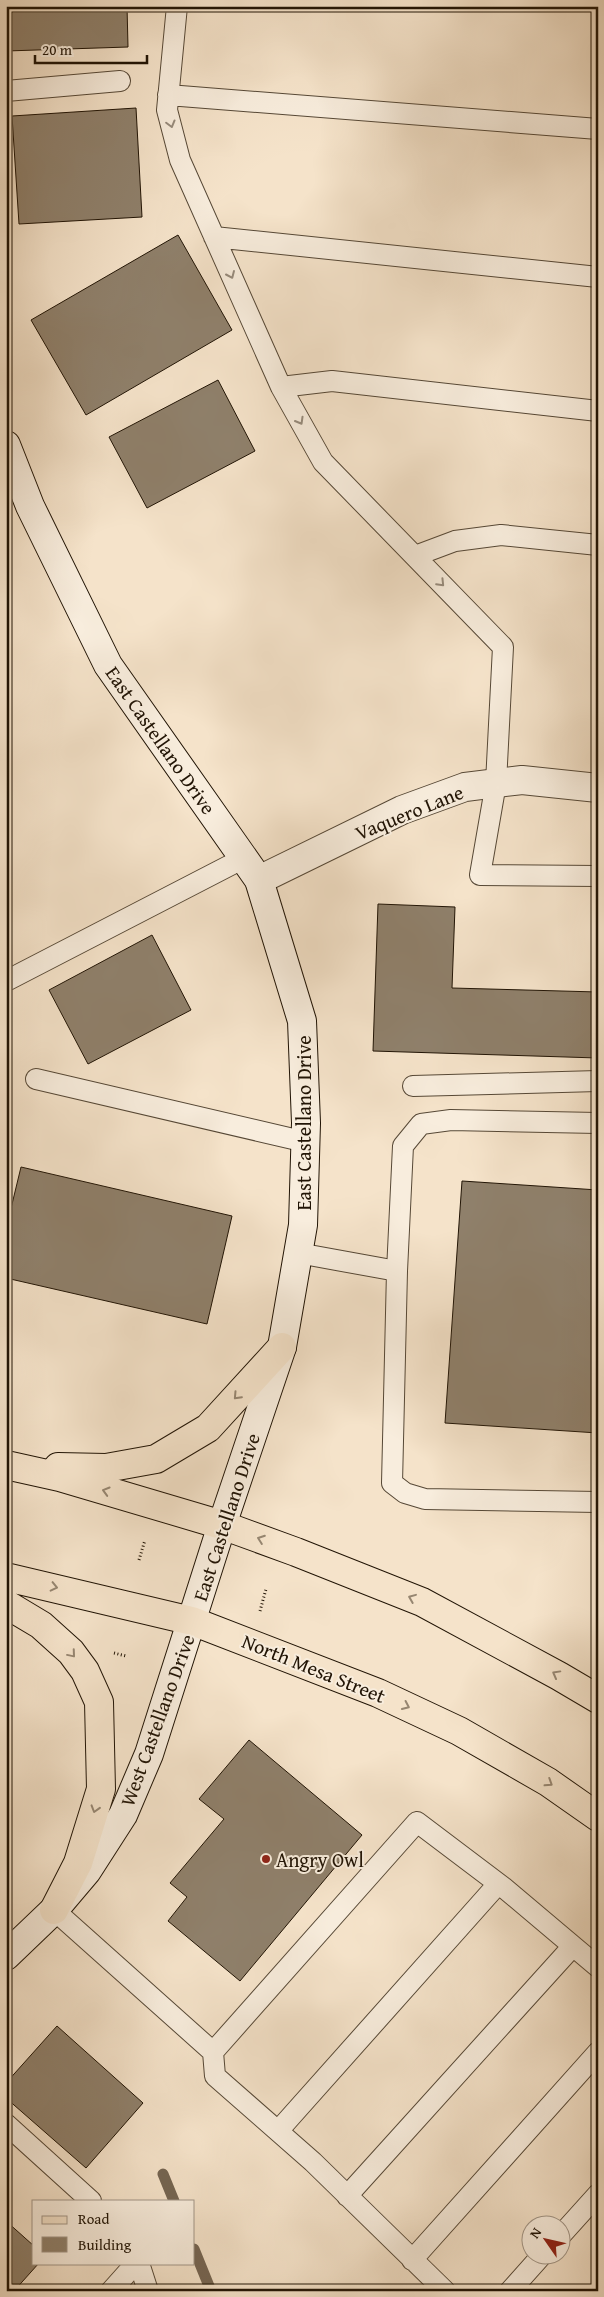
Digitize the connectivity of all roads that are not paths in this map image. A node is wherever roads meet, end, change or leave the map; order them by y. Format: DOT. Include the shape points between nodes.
graph roads {
  1 [pos="177,6"];
  2 [pos="120,81"];
  3 [pos="6,91"];
  4 [pos="168,94"];
  5 [pos="598,129"];
  6 [pos="214,236"];
  7 [pos="598,277"];
  8 [pos="281,387"];
  9 [pos="598,411"];
  10 [pos="6,445"];
  11 [pos="598,545"];
  12 [pos="415,556"];
  13 [pos="496,784"];
  14 [pos="598,788"];
  15 [pos="244,858"];
  16 [pos="598,876"];
  17 [pos="259,880"];
  18 [pos="6,981"];
  19 [pos="36,1079"];
  20 [pos="598,1081"];
  21 [pos="413,1086"];
  22 [pos="598,1123"];
  23 [pos="306,1142"];
  24 [pos="298,1253"];
  25 [pos="397,1271"];
  26 [pos="282,1348"];
  27 [pos="9,1466"];
  28 [pos="598,1502"];
  29 [pos="222,1525"];
  30 [pos="6,1577"];
  31 [pos="6,1604"];
  32 [pos="192,1621"];
  33 [pos="598,1698"];
  34 [pos="598,1817"];
  35 [pos="498,1884"];
  36 [pos="54,1910"];
  37 [pos="573,1946"];
  38 [pos="6,1956"];
  39 [pos="598,1967"];
  40 [pos="213,2052"];
  41 [pos="598,2052"];
  42 [pos="6,2124"];
  43 [pos="278,2131"];
  44 [pos="598,2194"];
  45 [pos="347,2196"];
  46 [pos="90,2200"];
  47 [pos="572,2223"];
  48 [pos="412,2260"];
  49 [pos="136,2264"];
  50 [pos="137,2264"];
  51 [pos="534,2264"];
  52 [pos="111,2291"];
  53 [pos="148,2291"];
  54 [pos="445,2291"];
  55 [pos="510,2291"];
  1 -- 4 [label="lane"];
  2 -- 3 [label="lane"];
  4 -- 5 [label="lane"];
  4 -- 6 [label="lane, one-way" via="167,110 180,160"];
  6 -- 7 [label="lane"];
  6 -- 8 [label="lane, one-way"];
  8 -- 9 [label="lane" via="332,381"];
  8 -- 12 [label="lane, one-way" via="323,462"];
  10 -- 15 [label="street, East Castellano Drive" via="30,506 108,665"];
  11 -- 12 [label="lane" via="501,535 455,541"];
  12 -- 13 [label="lane, one-way" via="503,647"];
  13 -- 14 [label="street, Vaquero Lane" via="522,780"];
  13 -- 16 [label="lane" via="480,875"];
  13 -- 17 [label="street, Vaquero Lane" via="465,787 402,810"];
  15 -- 17 [label="street, East Castellano Drive"];
  15 -- 18 [label="lane"];
  17 -- 23 [label="street, East Castellano Drive" via="302,1021"];
  19 -- 23 [label="lane"];
  20 -- 21 [label="lane"];
  22 -- 25 [label="lane" via="451,1120 421,1124 403,1146"];
  23 -- 24 [label="street, East Castellano Drive" via="303,1225"];
  24 -- 25 [label="lane"];
  24 -- 26 [label="street, East Castellano Drive"];
  25 -- 28 [label="lane" via="392,1483 405,1493 425,1500"];
  26 -- 27 [label="main road, one-way" via="208,1428 156,1459 106,1468"];
  26 -- 29 [label="street, East Castellano Drive"];
  29 -- 27 [label="main road, one-way" via="60,1477"];
  29 -- 32 [label="street, East Castellano Drive"];
  33 -- 29 [label="main road, one-way" via="422,1602"];
  30 -- 32 [label="main road, North Mesa Street, one-way"];
  31 -- 36 [label="main road, one-way" via="41,1625 71,1652 85,1671 99,1702 101,1789 78,1863"];
  32 -- 34 [label="main road, North Mesa Street, one-way" via="378,1693 459,1731 548,1782"];
  32 -- 36 [label="street, West Castellano Drive" via="149,1754 123,1815 87,1871"];
  35 -- 37 [label="lane"];
  35 -- 40 [label="lane" via="417,1822"];
  35 -- 43 [label="lane"];
  36 -- 38 [label="street, West Castellano Drive"];
  36 -- 40 [label="lane"];
  37 -- 39 [label="lane"];
  37 -- 45 [label="lane"];
  40 -- 43 [label="lane" via="215,2076"];
  41 -- 48 [label="lane"];
  42 -- 46 [label="lane"];
  43 -- 45 [label="lane"];
  44 -- 47 [label="lane"];
  45 -- 48 [label="lane"];
  48 -- 54 [label="lane"];
  49 -- 52 [label="lane"];
  50 -- 53 [label="lane"];
  51 -- 55 [label="lane"];
}
